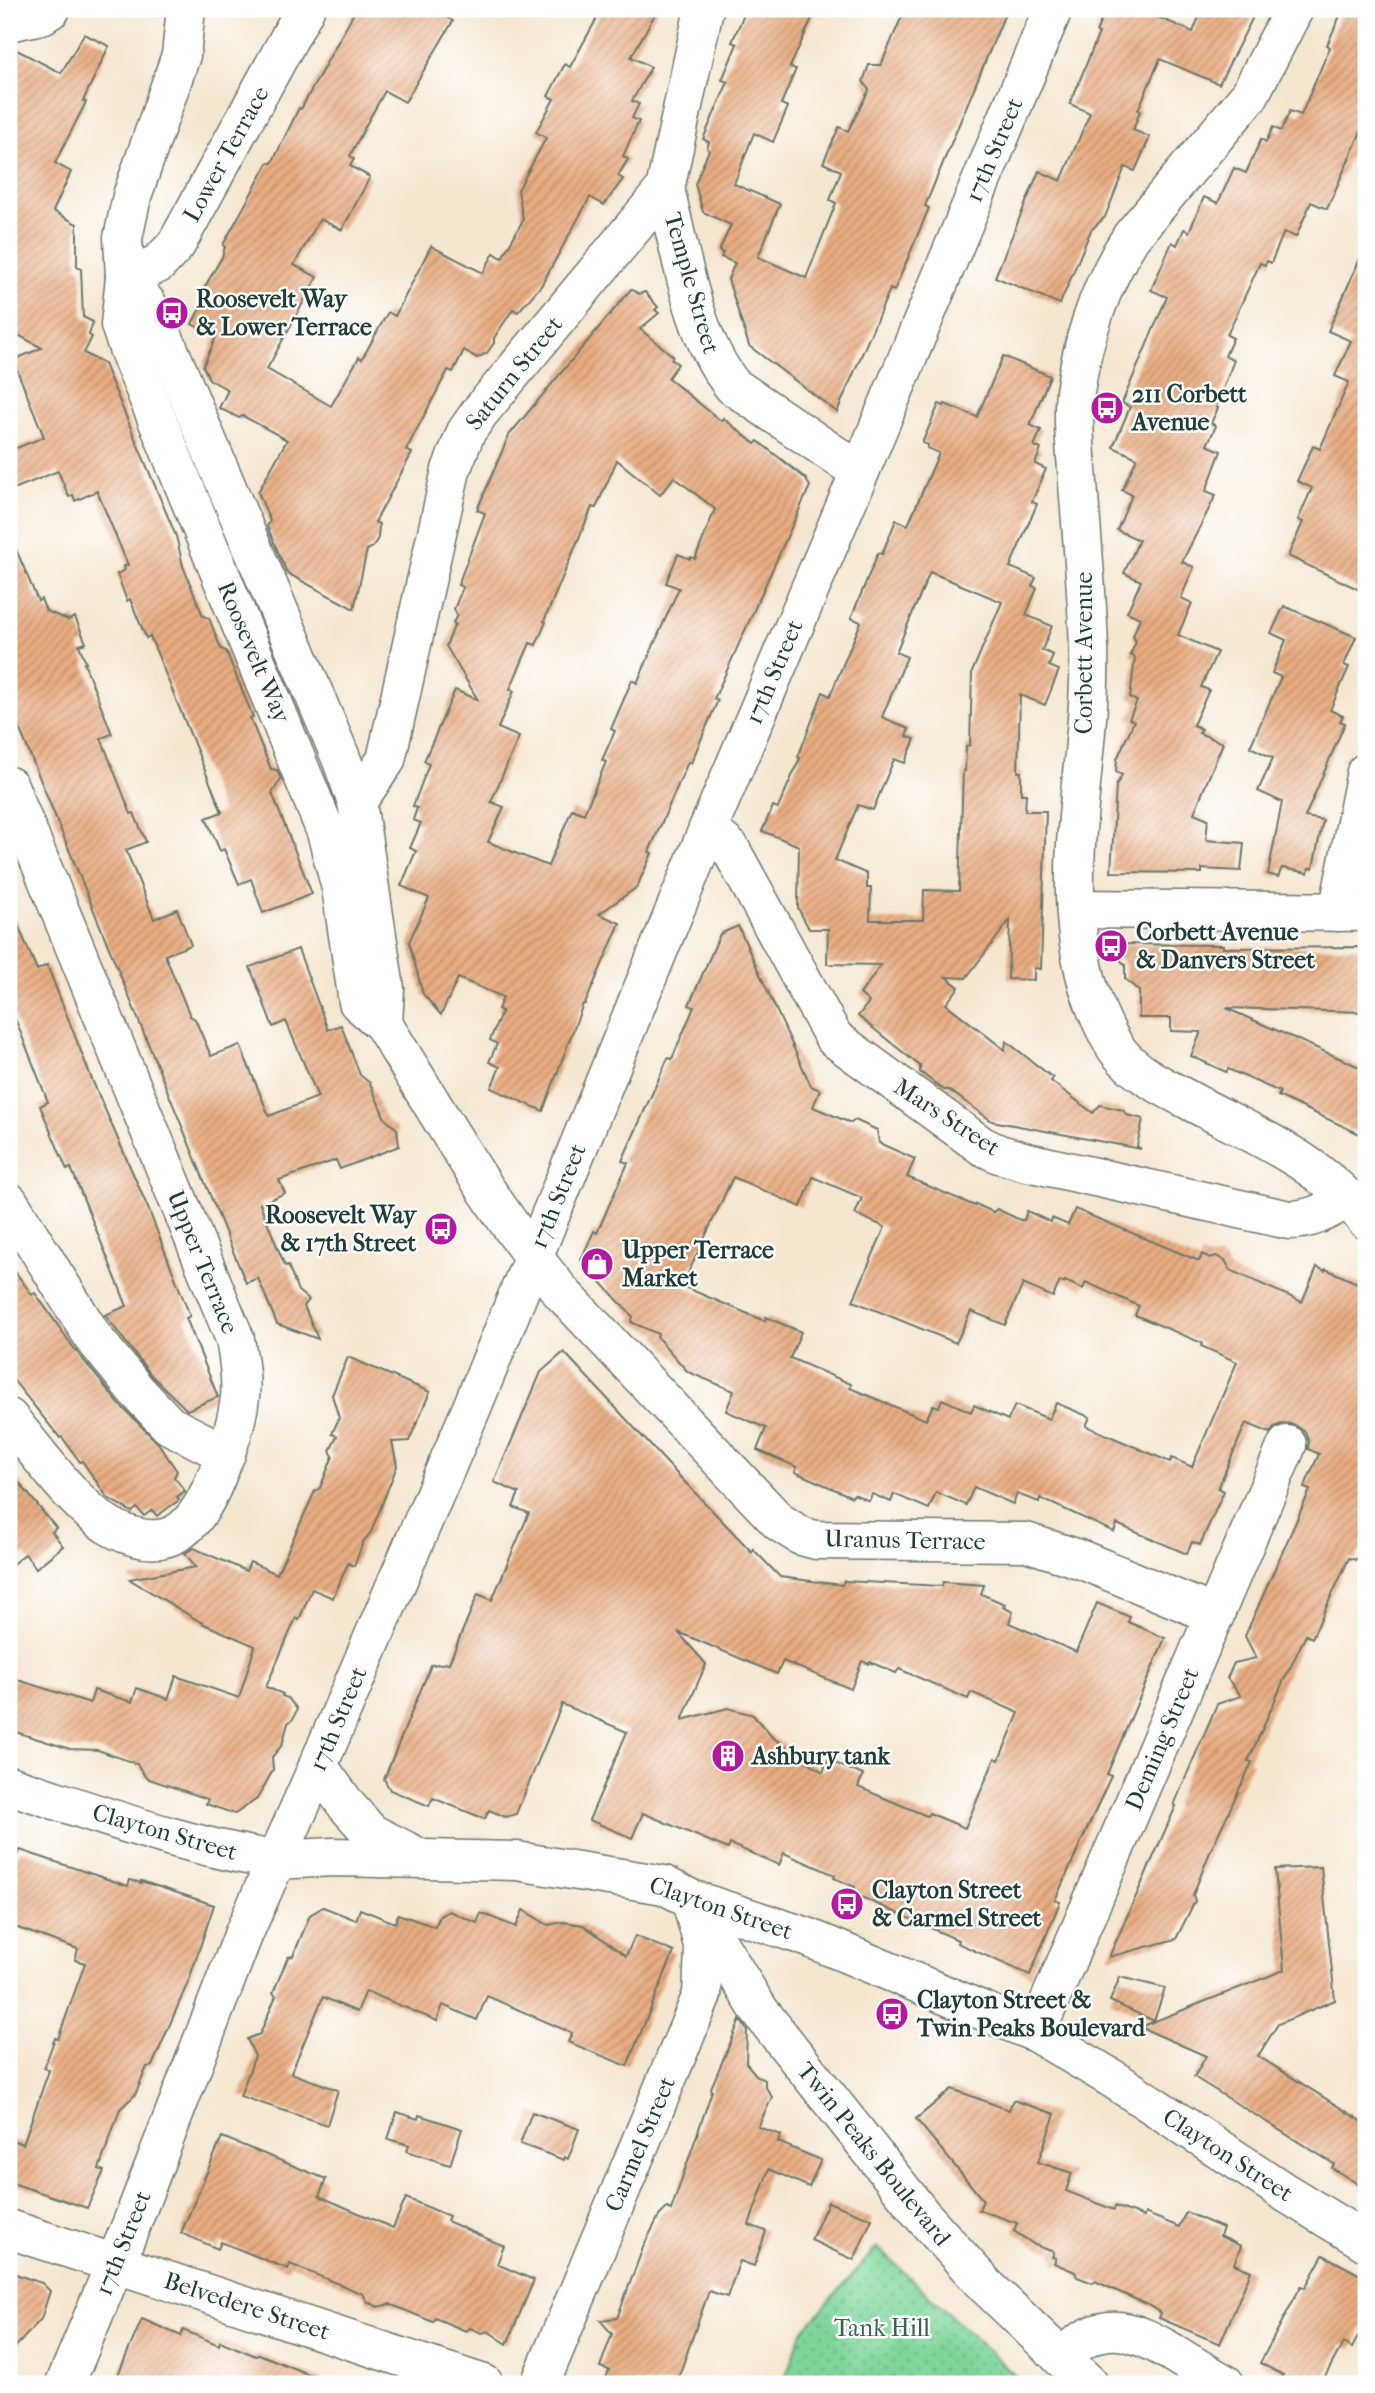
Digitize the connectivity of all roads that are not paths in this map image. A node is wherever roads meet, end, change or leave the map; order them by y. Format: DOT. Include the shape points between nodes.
graph roads {
  1 [pos="51,9"];
  2 [pos="186,9"];
  3 [pos="305,9"];
  4 [pos="704,9"];
  5 [pos="1053,9"];
  6 [pos="1294,9"];
  7 [pos="9,22"];
  8 [pos="665,189"];
  9 [pos="125,277"];
  10 [pos="860,472"];
  11 [pos="1366,772"];
  12 [pos="9,786"];
  13 [pos="357,802"];
  14 [pos="708,829"];
  15 [pos="1076,909"];
  16 [pos="1352,912"];
  17 [pos="383,1024"];
  18 [pos="9,1202"];
  19 [pos="1358,1209"];
  20 [pos="533,1258"];
  21 [pos="9,1418"];
  22 [pos="1287,1445"];
  23 [pos="226,1454"];
  24 [pos="1215,1615"];
  25 [pos="318,1766"];
  26 [pos="9,1784"];
  27 [pos="421,1858"];
  28 [pos="276,1860"];
  29 [pos="691,1899"];
  30 [pos="1036,2033"];
  31 [pos="9,2229"];
  32 [pos="1366,2242"];
  33 [pos="115,2263"];
  34 [pos="1061,2358"];
  35 [pos="65,2384"];
  36 [pos="484,2384"];
  37 [pos="540,2384"];
  38 [pos="1089,2384"];
  39 [pos="1225,2384"];
  1 -- 7 [label="street"];
  2 -- 9 [label="street, Roosevelt Way" via="181,55 130,206 123,238"];
  3 -- 9 [label="street, Lower Terrace" via="176,245 158,264"];
  4 -- 8 [label="street, Saturn Street"];
  5 -- 10 [label="street, 17th Street"];
  6 -- 15 [label="street, Corbett Avenue" via="1250,96 1116,260 1083,351 1074,408 1089,651"];
  8 -- 10 [label="street, Temple Street" via="694,306 718,368 733,386"];
  8 -- 13 [label="street, Saturn Street" via="466,432 451,470 386,760"];
  9 -- 13 [label="street, Roosevelt Way" via="156,319"];
  9 -- 17 [label="street, Roosevelt Way" via="120,325 326,832 341,888 358,1002"];
  10 -- 14 [label="street, 17th Street"];
  11 -- 16 [label="street"];
  12 -- 23 [label="street, Upper Terrace" via="235,1339 240,1395"];
  13 -- 17 [label="street, Roosevelt Way" via="385,989"];
  14 -- 19 [label="street, Mars Street" via="730,848 834,1038 982,1146 1027,1162 1289,1220"];
  14 -- 20 [label="street, 17th Street"];
  15 -- 16 [label="street"];
  15 -- 19 [label="street, Corbett Avenue" via="1083,968 1118,1052 1148,1078 1282,1148 1324,1177"];
  17 -- 20 [label="street, Roosevelt Way" via="503,1218"];
  18 -- 23 [label="street" via="93,1337 121,1373 169,1425"];
  20 -- 24 [label="street, Uranus Terrace" via="763,1506 801,1536 816,1540 1026,1542"];
  20 -- 25 [label="street, 17th Street"];
  21 -- 23 [label="street, Upper Terrace" via="85,1507 115,1529 136,1537 172,1536 187,1526 200,1512"];
  22 -- 24 [label="street, Deming Street"];
  24 -- 30 [label="street, Deming Street"];
  25 -- 27 [label="street" via="370,1833"];
  25 -- 28 [label="street, 17th Street"];
  26 -- 28 [label="street, Clayton Street" via="185,1841"];
  27 -- 28 [label="street, Clayton Street"];
  27 -- 29 [label="street, Clayton Street" via="530,1863 650,1881"];
  28 -- 33 [label="street, 17th Street"];
  29 -- 30 [label="street, Clayton Street" via="807,1937"];
  29 -- 34 [label="street, Twin Peaks Boulevard" via="759,2010 908,2198 972,2272"];
  29 -- 37 [label="street, Carmel Street" via="704,1949 702,1995"];
  30 -- 32 [label="street, Clayton Street"];
  31 -- 33 [label="street, Belvedere Street"];
  33 -- 35 [label="street, 17th Street"];
  33 -- 36 [label="street, Belvedere Street"];
  34 -- 38 [label="street, Twin Peaks Boulevard"];
  34 -- 39 [label="street" via="1085,2338 1125,2330"];
}
